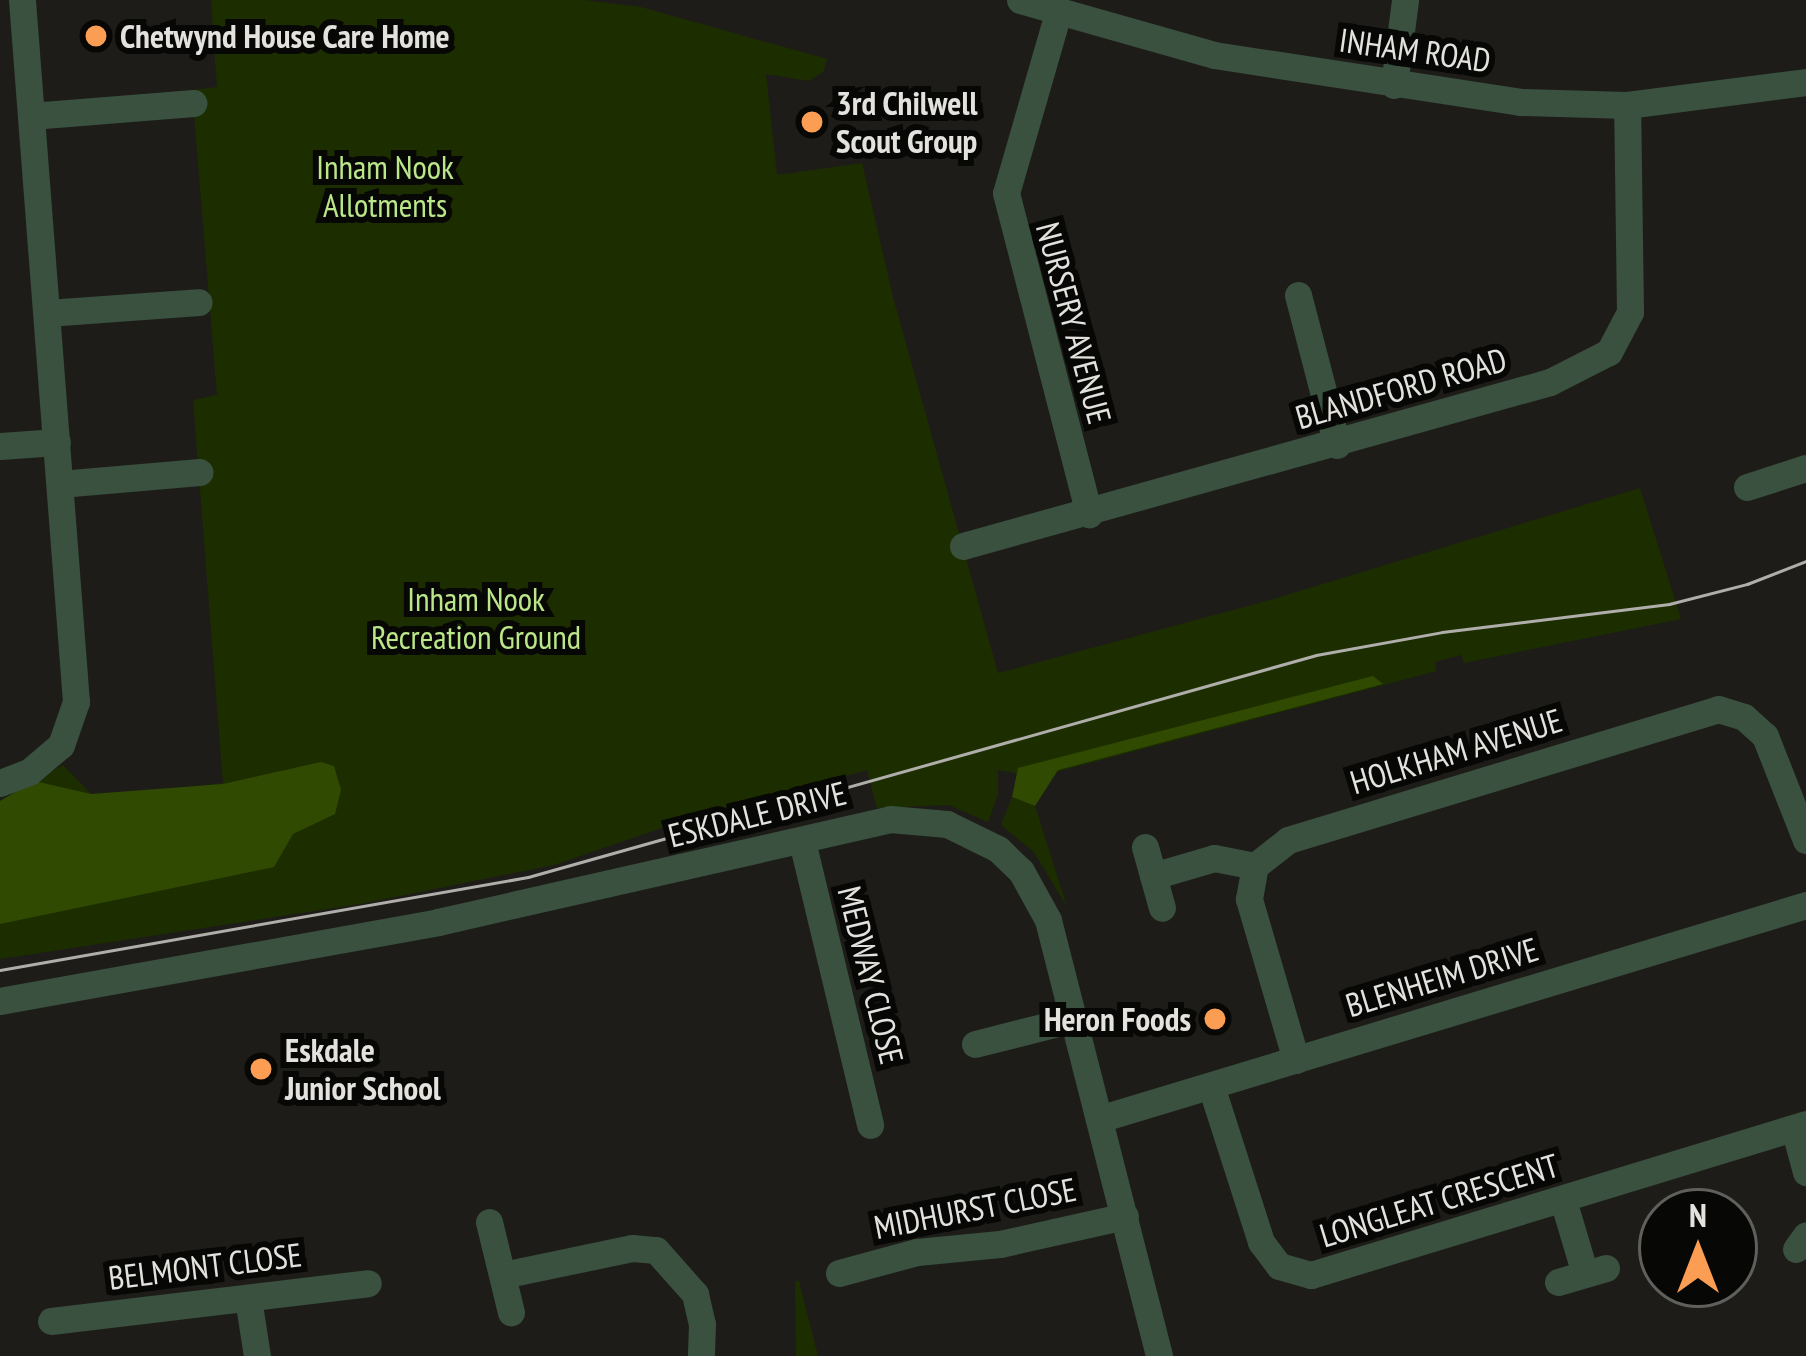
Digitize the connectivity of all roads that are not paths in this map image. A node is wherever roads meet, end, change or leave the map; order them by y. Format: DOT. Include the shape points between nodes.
graph roads {
  1 [pos="1020,0"];
  2 [pos="1406,0"];
  3 [pos="15,7"];
  4 [pos="1058,13"];
  5 [pos="1806,82"];
  6 [pos="1394,85"];
  7 [pos="193,103"];
  8 [pos="1627,105"];
  9 [pos="31,116"];
  10 [pos="1298,295"];
  11 [pos="199,302"];
  12 [pos="47,313"];
  13 [pos="57,442"];
  14 [pos="1337,445"];
  15 [pos="0,446"];
  16 [pos="1806,468"];
  17 [pos="199,472"];
  18 [pos="1761,473"];
  19 [pos="60,484"];
  20 [pos="1089,514"];
  21 [pos="963,546"];
  22 [pos="0,783"];
  23 [pos="1806,840"];
  24 [pos="802,841"];
  25 [pos="1145,847"];
  26 [pos="1255,866"];
  27 [pos="1153,876"];
  28 [pos="1806,905"];
  29 [pos="1162,908"];
  30 [pos="0,1001"];
  31 [pos="1074,1019"];
  32 [pos="975,1044"];
  33 [pos="1296,1060"];
  34 [pos="1211,1086"];
  35 [pos="1099,1119"];
  36 [pos="870,1125"];
  37 [pos="1800,1126"];
  38 [pos="1806,1172"];
  39 [pos="1563,1200"];
  40 [pos="1125,1216"];
  41 [pos="489,1222"];
  42 [pos="839,1273"];
  43 [pos="502,1275"];
  44 [pos="1583,1275"];
  45 [pos="368,1282"];
  46 [pos="248,1298"];
  47 [pos="511,1312"];
  48 [pos="51,1321"];
  49 [pos="257,1356"];
  50 [pos="701,1356"];
  51 [pos="1160,1356"];
  1 -- 4 [label="street, INHAM ROAD"];
  2 -- 6 [label="street"];
  3 -- 9 [label="street"];
  4 -- 6 [label="street, INHAM ROAD" via="1214,55"];
  4 -- 20 [label="street, NURSERY AVENUE" via="1006,193"];
  5 -- 8 [label="street, INHAM ROAD"];
  6 -- 8 [label="street, INHAM ROAD" via="1520,102"];
  7 -- 9 [label="street"];
  8 -- 14 [label="street, BLANDFORD ROAD" via="1630,312 1609,352 1550,382"];
  9 -- 12 [label="street"];
  10 -- 14 [label="street"];
  11 -- 12 [label="street"];
  12 -- 13 [label="street"];
  13 -- 15 [label="street"];
  13 -- 19 [label="street"];
  14 -- 20 [label="street, BLANDFORD ROAD"];
  16 -- 18 [label="street"];
  17 -- 19 [label="street"];
  19 -- 22 [label="street" via="76,702 61,745"];
  20 -- 21 [label="street, BLANDFORD ROAD"];
  23 -- 26 [label="street, HOLKHAM AVENUE" via="1765,736 1744,717 1718,709 1288,840"];
  24 -- 30 [label="street, ESKDALE DRIVE" via="438,922"];
  24 -- 31 [label="street, ESKDALE DRIVE" via="906,819 986,839 1039,898"];
  24 -- 36 [label="street, MEDWAY CLOSE"];
  25 -- 27 [label="street"];
  26 -- 27 [label="street" via="1214,858"];
  26 -- 33 [label="street" via="1250,912"];
  27 -- 29 [label="street"];
  28 -- 33 [label="street, BLENHEIM DRIVE"];
  31 -- 32 [label="street"];
  31 -- 35 [label="street, ESKDALE DRIVE"];
  33 -- 34 [label="street, BLENHEIM DRIVE"];
  34 -- 35 [label="street, BLENHEIM DRIVE"];
  34 -- 39 [label="street, LONGLEAT CRESCENT" via="1255,1228 1288,1271 1331,1273"];
  35 -- 40 [label="street, ESKDALE DRIVE"];
  37 -- 38 [label="street"];
  37 -- 39 [label="street, LONGLEAT CRESCENT"];
  39 -- 44 [label="street"];
  40 -- 42 [label="street, MIDHURST CLOSE"];
  40 -- 51 [label="street, ESKDALE DRIVE"];
  41 -- 43 [label="street"];
  43 -- 47 [label="street"];
  43 -- 50 [label="street" via="656,1250 695,1294"];
  45 -- 46 [label="street, BELMONT CLOSE"];
  46 -- 48 [label="street, BELMONT CLOSE"];
  46 -- 49 [label="street"];
}
